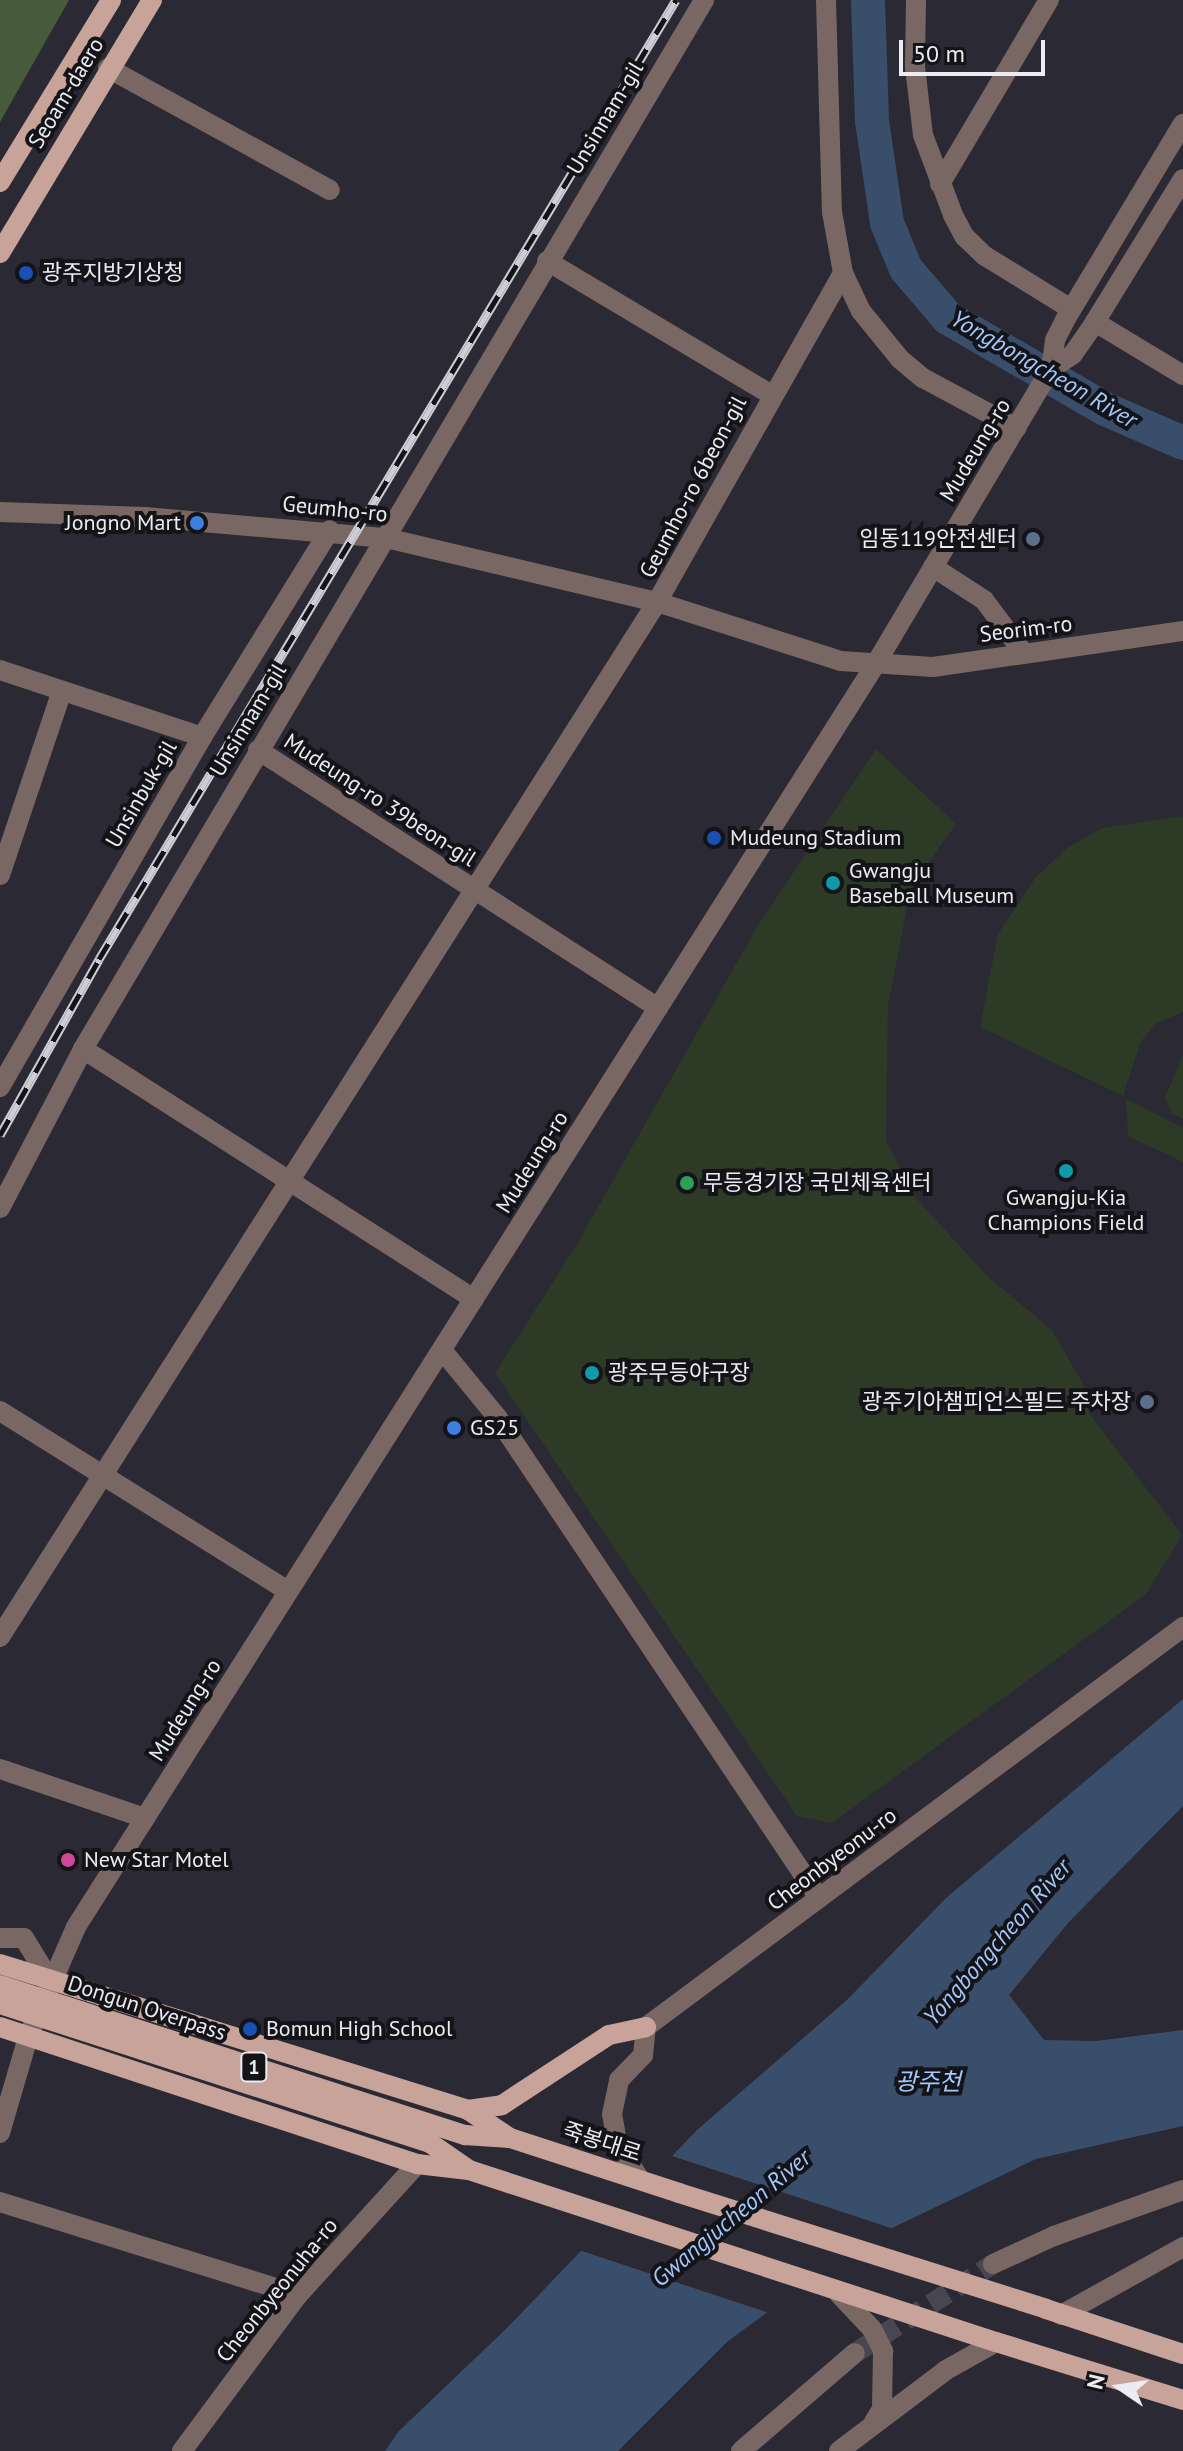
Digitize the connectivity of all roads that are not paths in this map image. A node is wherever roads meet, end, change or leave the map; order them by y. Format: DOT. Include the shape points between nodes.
graph roads {
  1 [pos="111,0"];
  2 [pos="152,0"];
  3 [pos="704,0"];
  4 [pos="826,0"];
  5 [pos="916,0"];
  6 [pos="1049,0"];
  7 [pos="108,68"];
  8 [pos="1183,124"];
  9 [pos="1183,179"];
  10 [pos="0,182"];
  11 [pos="940,184"];
  12 [pos="330,190"];
  13 [pos="0,253"];
  14 [pos="547,261"];
  15 [pos="843,273"];
  16 [pos="1068,314"];
  17 [pos="1093,326"];
  18 [pos="1051,369"];
  19 [pos="1183,375"];
  20 [pos="770,394"];
  21 [pos="1016,428"];
  22 [pos="0,512"];
  23 [pos="330,530"];
  24 [pos="386,538"];
  25 [pos="933,567"];
  26 [pos="657,602"];
  27 [pos="1183,631"];
  28 [pos="1023,652"];
  29 [pos="875,665"];
  30 [pos="0,670"];
  31 [pos="62,691"];
  32 [pos="202,737"];
  33 [pos="258,750"];
  34 [pos="0,875"];
  35 [pos="475,890"];
  36 [pos="658,1008"];
  37 [pos="83,1049"];
  38 [pos="0,1087"];
  39 [pos="290,1180"];
  40 [pos="0,1208"];
  41 [pos="474,1299"];
  42 [pos="442,1350"];
  43 [pos="0,1411"];
  44 [pos="103,1476"];
  45 [pos="288,1591"];
  46 [pos="1183,1627"];
  47 [pos="0,1637"];
  48 [pos="0,1769"];
  49 [pos="145,1818"];
  50 [pos="819,1898"];
  51 [pos="0,1938"];
  52 [pos="0,1964"];
  53 [pos="49,1979"];
  54 [pos="0,1985"];
  55 [pos="0,2004"];
  56 [pos="0,2027"];
  57 [pos="646,2027"];
  58 [pos="28,2037"];
  59 [pos="6,2084"];
  60 [pos="468,2110"];
  61 [pos="0,2133"];
  62 [pos="510,2138"];
  63 [pos="417,2164"];
  64 [pos="469,2170"];
  65 [pos="640,2180"];
  66 [pos="1183,2190"];
  67 [pos="0,2202"];
  68 [pos="1183,2247"];
  69 [pos="993,2264"];
  70 [pos="839,2294"];
  71 [pos="298,2295"];
  72 [pos="1054,2312"];
  73 [pos="996,2342"];
  74 [pos="855,2353"];
  75 [pos="1183,2354"];
  76 [pos="1183,2400"];
  77 [pos="872,2425"];
  78 [pos="182,2451"];
  79 [pos="741,2451"];
  80 [pos="839,2451"];
  1 -- 10 [label="main road, Seoam-daero"];
  2 -- 7 [label="main road, Seoam-daero"];
  3 -- 14 [label="street, Unsinnam-gil"];
  4 -- 15 [label="street" via="831,197"];
  5 -- 11 [label="street" via="915,67 923,135"];
  6 -- 11 [label="street"];
  7 -- 12 [label="street"];
  7 -- 13 [label="main road, Seoam-daero"];
  8 -- 16 [label="street, Mudeung-ro"];
  9 -- 17 [label="street, Mudeung-ro"];
  11 -- 16 [label="street" via="964,236"];
  14 -- 20 [label="street, Geumho-ro 6beon-gil"];
  14 -- 24 [label="street, Unsinnam-gil"];
  15 -- 20 [label="street, Geumho-ro 6beon-gil"];
  15 -- 21 [label="street" via="861,311 900,359 923,378"];
  16 -- 18 [label="street, Mudeung-ro" via="1055,340"];
  17 -- 18 [label="street, Mudeung-ro" via="1073,354"];
  17 -- 19 [label="street"];
  18 -- 21 [label="street, Mudeung-ro"];
  20 -- 26 [label="street, Geumho-ro 6beon-gil"];
  21 -- 25 [label="street, Mudeung-ro"];
  22 -- 23 [label="street, Geumho-ro"];
  23 -- 24 [label="street, Geumho-ro"];
  23 -- 32 [label="street, Unsinbuk-gil"];
  24 -- 26 [label="street, Geumho-ro"];
  24 -- 33 [label="street, Unsinnam-gil"];
  25 -- 28 [label="street" via="984,600"];
  25 -- 29 [label="street, Mudeung-ro"];
  26 -- 29 [label="street, Geumho-ro" via="821,657"];
  26 -- 35 [label="street, Mudeung-ro 39beon-gil"];
  27 -- 28 [label="street, Seorim-ro"];
  28 -- 29 [label="street, Seorim-ro" via="933,667"];
  29 -- 36 [label="street, Mudeung-ro"];
  30 -- 31 [label="street"];
  31 -- 32 [label="street"];
  31 -- 34 [label="street"];
  32 -- 38 [label="street, Unsinbuk-gil"];
  33 -- 35 [label="street, Mudeung-ro 39beon-gil"];
  33 -- 37 [label="street, Unsinnam-gil"];
  35 -- 36 [label="street, Mudeung-ro 39beon-gil"];
  35 -- 39 [label="street, Mudeung-ro 39beon-gil"];
  36 -- 41 [label="street, Mudeung-ro"];
  37 -- 39 [label="street"];
  37 -- 40 [label="street, Unsinnam-gil"];
  39 -- 41 [label="street"];
  39 -- 44 [label="street, Mudeung-ro 39beon-gil"];
  41 -- 42 [label="street, Mudeung-ro"];
  42 -- 45 [label="street, Mudeung-ro"];
  42 -- 50 [label="street" via="497,1417"];
  43 -- 44 [label="street"];
  44 -- 45 [label="street"];
  44 -- 47 [label="street, Mudeung-ro 39beon-gil"];
  45 -- 49 [label="street, Mudeung-ro"];
  46 -- 50 [label="street, Cheonbyeonu-ro"];
  48 -- 49 [label="street"];
  49 -- 53 [label="street, Mudeung-ro"];
  50 -- 57 [label="street, Cheonbyeonu-ro"];
  51 -- 53 [label="street" via="24,1938"];
  52 -- 53 [label="main road"];
  53 -- 58 [label="street, Mudeung-ro"];
  53 -- 60 [label="main road"];
  54 -- 62 [label="main road, Dongun Overpass / 1, bridge" via="465,2135"];
  55 -- 64 [label="main road, Dongun Overpass / 1, bridge" via="430,2143"];
  56 -- 58 [label="main road"];
  57 -- 60 [label="main road" via="609,2035 502,2105"];
  57 -- 65 [label="street" via="643,2055 619,2080 612,2114 617,2142"];
  58 -- 59 [label="street, Mudeung-ro"];
  58 -- 63 [label="main road"];
  59 -- 61 [label="street, Mudeung-ro"];
  60 -- 62 [label="main road"];
  62 -- 65 [label="main road, 죽봉대로 / 1"];
  63 -- 64 [label="main road"];
  63 -- 71 [label="street, Cheonbyeonuha-ro"];
  64 -- 70 [label="main road, 1, bridge"];
  65 -- 72 [label="main road, 죽봉대로 / 1, bridge"];
  66 -- 69 [label="street"];
  67 -- 71 [label="street"];
  68 -- 72 [label="street"];
  70 -- 73 [label="main road, 1, bridge"];
  70 -- 77 [label="street" via="872,2329 883,2351 882,2409"];
  71 -- 78 [label="street, Cheonbyeonuha-ro"];
  72 -- 75 [label="main road, 1"];
  73 -- 76 [label="main road, 1"];
  73 -- 77 [label="street" via="946,2370"];
  74 -- 79 [label="street"];
  77 -- 80 [label="street"];
}
